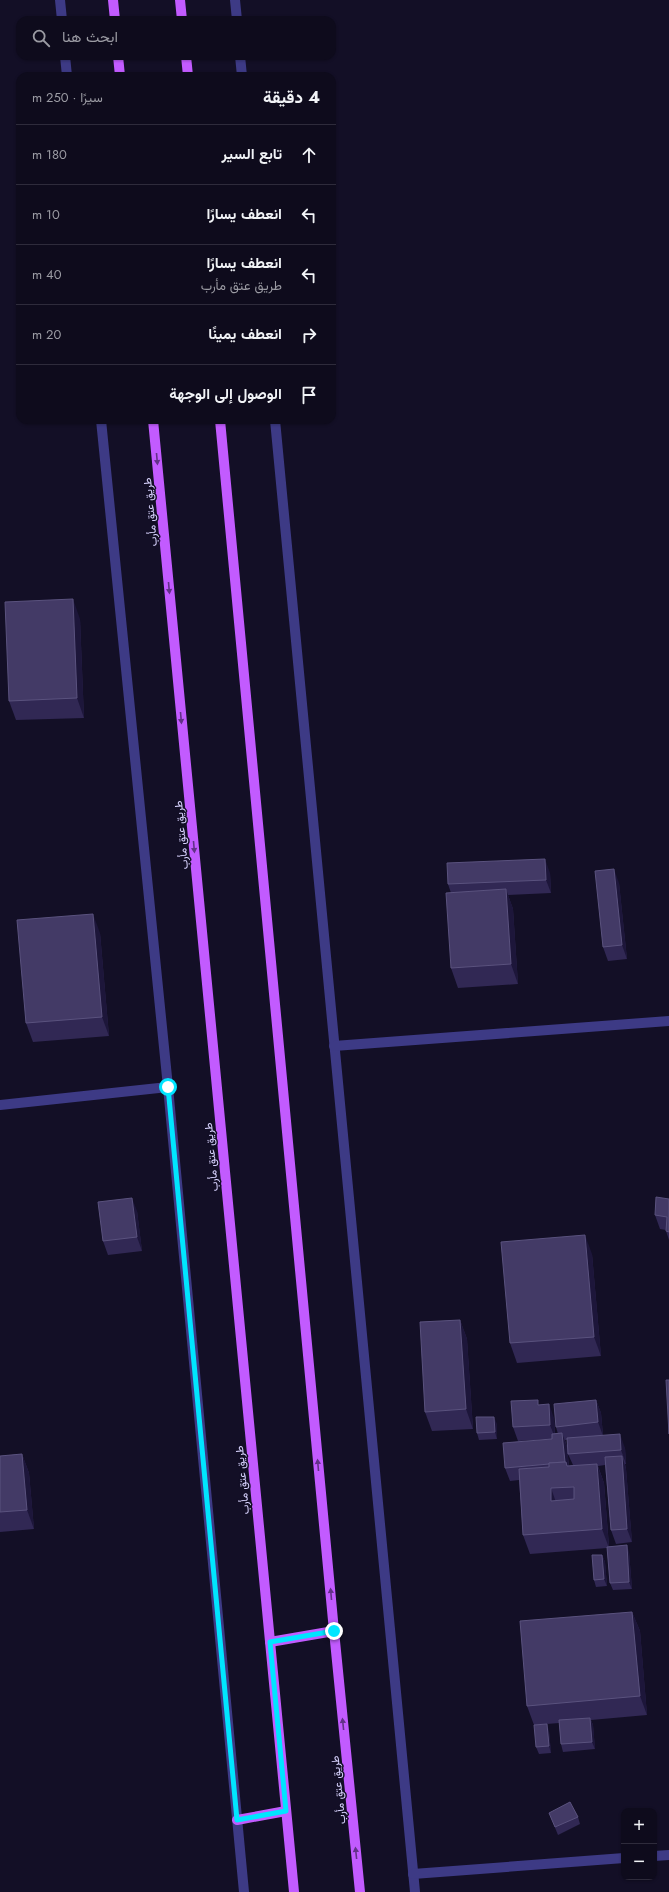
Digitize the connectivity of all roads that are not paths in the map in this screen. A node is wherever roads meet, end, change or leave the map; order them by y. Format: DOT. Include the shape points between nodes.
graph roads {
  1 [pos="60,0"];
  2 [pos="113,0"];
  3 [pos="180,0"];
  4 [pos="235,0"];
  5 [pos="62,16"];
  6 [pos="115,16"];
  7 [pos="182,16"];
  8 [pos="237,16"];
  9 [pos="65,60"];
  10 [pos="118,60"];
  11 [pos="186,60"];
  12 [pos="240,60"];
  13 [pos="67,72"];
  14 [pos="120,72"];
  15 [pos="188,72"];
  16 [pos="242,72"];
  17 [pos="102,424"];
  18 [pos="153,424"];
  19 [pos="220,424"];
  20 [pos="275,424"];
  21 [pos="669,1021"];
  22 [pos="334,1046"];
  23 [pos="168,1087"];
  24 [pos="0,1105"];
  25 [pos="334,1631"];
  26 [pos="270,1642"];
  27 [pos="286,1811"];
  28 [pos="237,1820"];
  29 [pos="669,1855"];
  30 [pos="657,1856"];
  31 [pos="621,1858"];
  32 [pos="413,1874"];
  33 [pos="244,1892"];
  34 [pos="294,1892"];
  35 [pos="360,1892"];
  36 [pos="415,1892"];
  1 -- 5 [label="street"];
  2 -- 6 [label="main road"];
  3 -- 7 [label="main road"];
  4 -- 8 [label="street"];
  9 -- 13 [label="street"];
  10 -- 14 [label="main road"];
  11 -- 15 [label="main road"];
  12 -- 16 [label="street"];
  17 -- 23 [label="street"];
  18 -- 26 [label="main road, طريق عتق مأرب, one-way"];
  25 -- 19 [label="main road, طريق عتق مأرب, one-way"];
  20 -- 22 [label="street"];
  21 -- 22 [label="street"];
  22 -- 32 [label="street"];
  23 -- 24 [label="street"];
  23 -- 28 [label="street"];
  25 -- 26 [label="main road"];
  35 -- 25 [label="main road, طريق عتق مأرب, one-way"];
  26 -- 27 [label="main road, طريق عتق مأرب"];
  27 -- 28 [label="main road"];
  27 -- 34 [label="main road, طريق عتق مأرب"];
  28 -- 33 [label="street"];
  29 -- 30 [label="street"];
  31 -- 32 [label="street"];
  32 -- 36 [label="street"];
}
